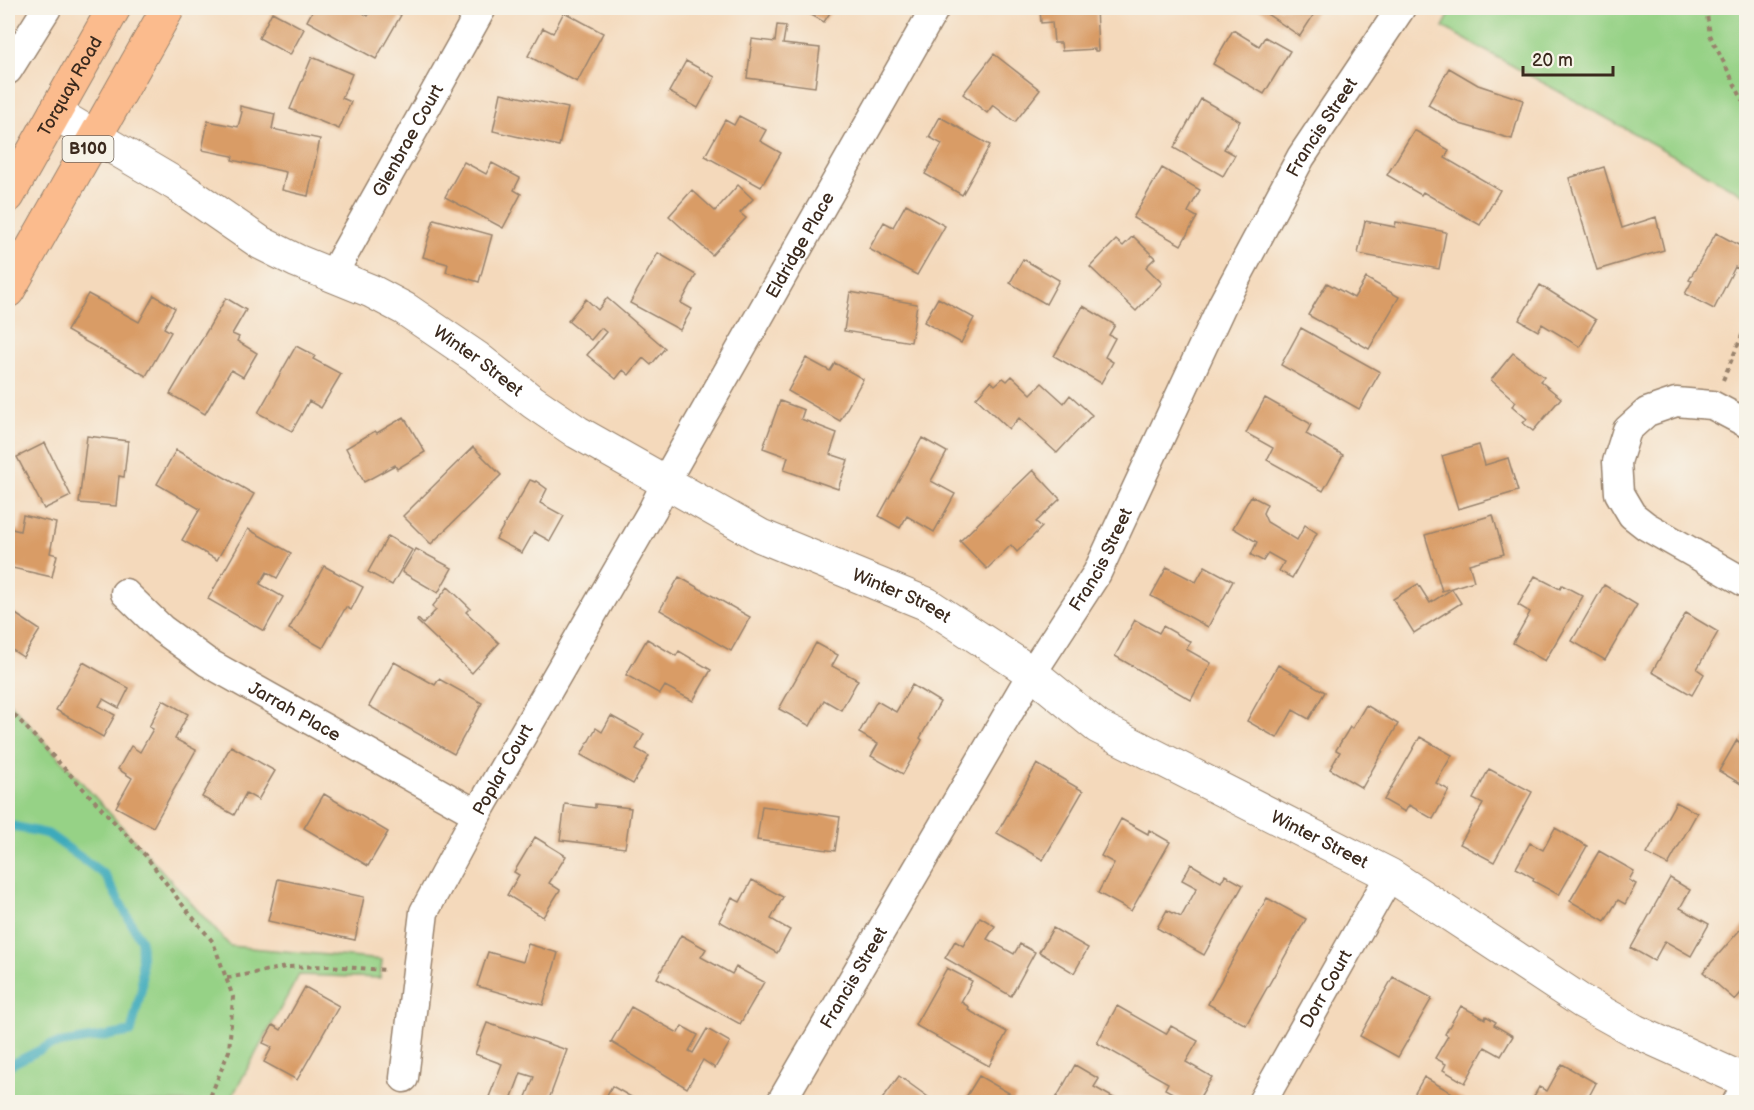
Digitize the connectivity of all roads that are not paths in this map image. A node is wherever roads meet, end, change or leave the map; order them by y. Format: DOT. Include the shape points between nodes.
graph roads {
  1 [pos="47,8"];
  2 [pos="114,8"];
  3 [pos="168,8"];
  4 [pos="482,8"];
  5 [pos="935,8"];
  6 [pos="1401,8"];
  7 [pos="8,70"];
  8 [pos="55,113"];
  9 [pos="95,137"];
  10 [pos="8,196"];
  11 [pos="333,274"];
  12 [pos="8,291"];
  13 [pos="1746,423"];
  14 [pos="665,482"];
  15 [pos="1746,582"];
  16 [pos="125,593"];
  17 [pos="1032,673"];
  18 [pos="477,814"];
  19 [pos="1390,875"];
  20 [pos="404,1078"];
  21 [pos="1746,1083"];
  22 [pos="780,1102"];
  23 [pos="1262,1102"];
  24 [pos="1737,1102"];
  1 -- 7 [label="street"];
  2 -- 8 [label="main road, Torquay Road / B100"];
  3 -- 9 [label="main road, B100"];
  4 -- 11 [label="street, Glenbrae Court"];
  5 -- 14 [label="street, Eldridge Place"];
  6 -- 17 [label="street, Francis Street" via="1301,157 1223,303 1097,573"];
  8 -- 9 [label="street, Winter Street"];
  8 -- 10 [label="main road, Torquay Road / B100"];
  9 -- 11 [label="street, Winter Street" via="177,185 261,243"];
  9 -- 12 [label="main road, B100"];
  11 -- 14 [label="street, Winter Street" via="405,309 568,426"];
  13 -- 15 [label="street" via="1712,405 1676,402 1647,412 1627,430 1617,462 1619,493 1632,515"];
  14 -- 17 [label="street, Winter Street" via="761,536 927,604"];
  14 -- 18 [label="street, Poplar Court"];
  16 -- 18 [label="street, Jarrah Place" via="162,629 207,662"];
  17 -- 19 [label="street, Winter Street" via="1098,727"];
  17 -- 22 [label="street, Francis Street"];
  18 -- 20 [label="street, Poplar Court" via="424,912"];
  19 -- 21 [label="street, Winter Street" via="1581,1001"];
  19 -- 23 [label="street, Dorr Court"];
  21 -- 24 [label="street"];
}
